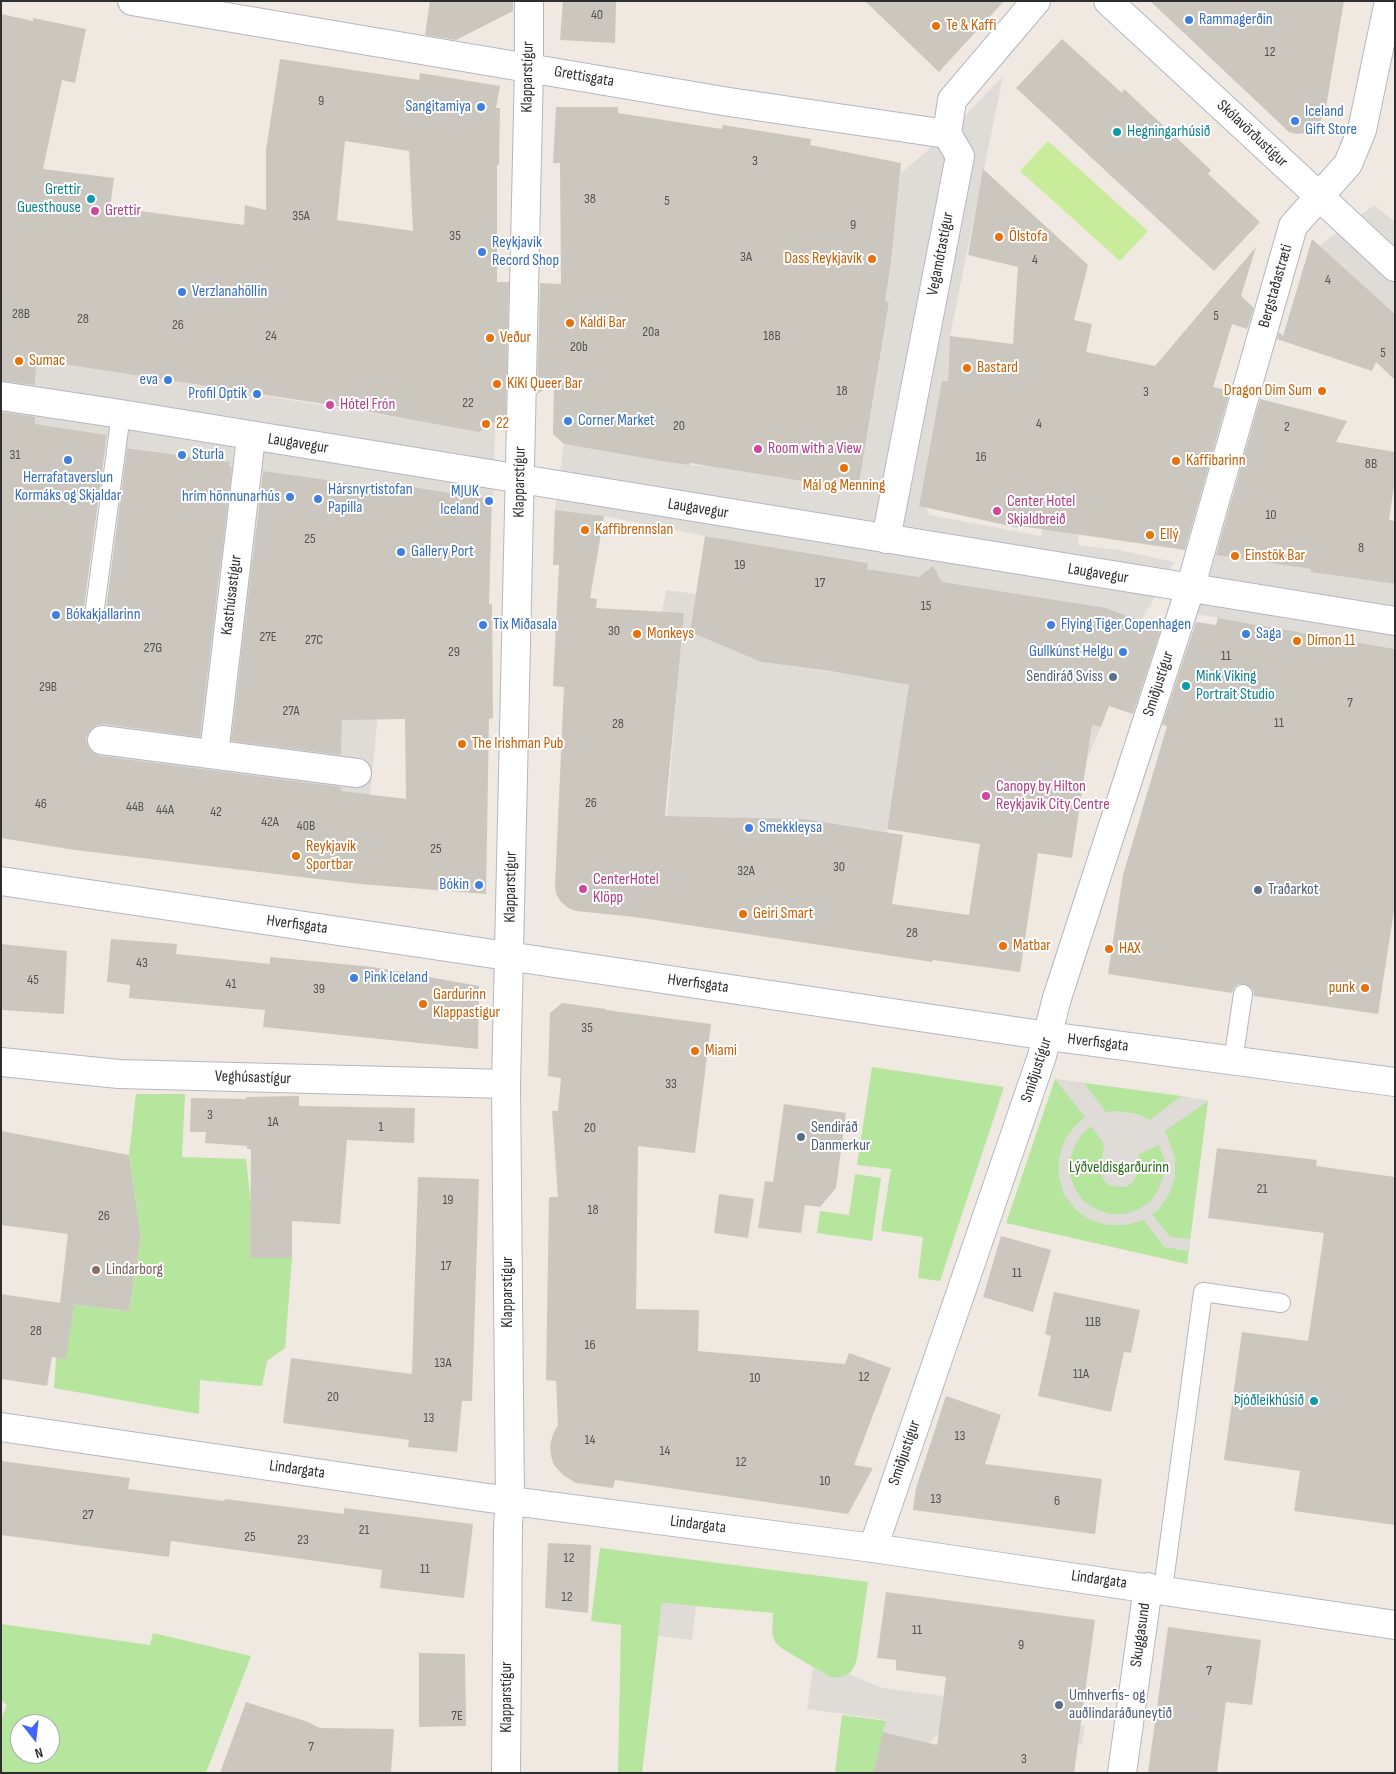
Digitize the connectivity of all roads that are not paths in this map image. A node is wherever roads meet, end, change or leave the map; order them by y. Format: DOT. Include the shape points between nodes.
graph roads {
  1 [pos="132,1"];
  2 [pos="529,1"];
  3 [pos="1036,1"];
  4 [pos="1108,1"];
  5 [pos="1389,1"];
  6 [pos="529,68"];
  7 [pos="947,134"];
  8 [pos="1320,197"];
  9 [pos="1395,267"];
  10 [pos="1,396"];
  11 [pos="121,414"];
  12 [pos="251,437"];
  13 [pos="520,480"];
  14 [pos="886,539"];
  15 [pos="1190,588"];
  16 [pos="95,608"];
  17 [pos="1395,622"];
  18 [pos="102,740"];
  19 [pos="214,754"];
  20 [pos="357,773"];
  21 [pos="1,881"];
  22 [pos="509,956"];
  23 [pos="1243,994"];
  24 [pos="1048,1036"];
  25 [pos="1233,1060"];
  26 [pos="1,1062"];
  27 [pos="1395,1081"];
  28 [pos="506,1084"];
  29 [pos="1281,1303"];
  30 [pos="1,1427"];
  31 [pos="510,1500"];
  32 [pos="873,1548"];
  33 [pos="1155,1588"];
  34 [pos="1395,1625"];
  35 [pos="506,1773"];
  36 [pos="1122,1773"];
  1 -- 6 [label="street, Grettisgata"];
  2 -- 6 [label="street, Klapparstígur"];
  3 -- 7 [label="street" via="952,100"];
  4 -- 8 [label="street, Skólavörðustígur"];
  5 -- 8 [label="street, Bergstaðastræti" via="1362,130 1348,164"];
  6 -- 7 [label="street, Grettisgata"];
  6 -- 13 [label="street, Klapparstígur"];
  7 -- 14 [label="street, Vegamótastígur" via="960,156"];
  8 -- 9 [label="street, Skólavörðustígur"];
  8 -- 15 [label="street, Bergstaðastræti" via="1293,226"];
  10 -- 11 [label="street, Laugavegur"];
  11 -- 12 [label="street, Laugavegur"];
  11 -- 16 [label="lane"];
  12 -- 13 [label="street, Laugavegur"];
  12 -- 19 [label="street, Kasthúsastígur"];
  13 -- 14 [label="street, Laugavegur"];
  13 -- 22 [label="street, Klapparstígur"];
  14 -- 15 [label="street, Laugavegur"];
  15 -- 17 [label="street, Laugavegur"];
  15 -- 24 [label="street, Smiðjustígur" via="1059,992"];
  18 -- 19 [label="street"];
  19 -- 20 [label="street"];
  21 -- 22 [label="street, Hverfisgata"];
  22 -- 24 [label="street, Hverfisgata"];
  22 -- 28 [label="street, Klapparstígur"];
  23 -- 25 [label="lane"];
  24 -- 25 [label="street, Hverfisgata"];
  24 -- 32 [label="street, Smiðjustígur"];
  25 -- 27 [label="street, Hverfisgata"];
  26 -- 28 [label="street, Veghúsastígur" via="119,1074"];
  28 -- 31 [label="street, Klapparstígur"];
  29 -- 33 [label="lane" via="1203,1292"];
  30 -- 31 [label="street, Lindargata"];
  31 -- 32 [label="street, Lindargata"];
  31 -- 35 [label="street, Klapparstígur"];
  32 -- 33 [label="street, Lindargata"];
  33 -- 34 [label="street, Lindargata"];
  33 -- 36 [label="street, Skuggasund"];
}
